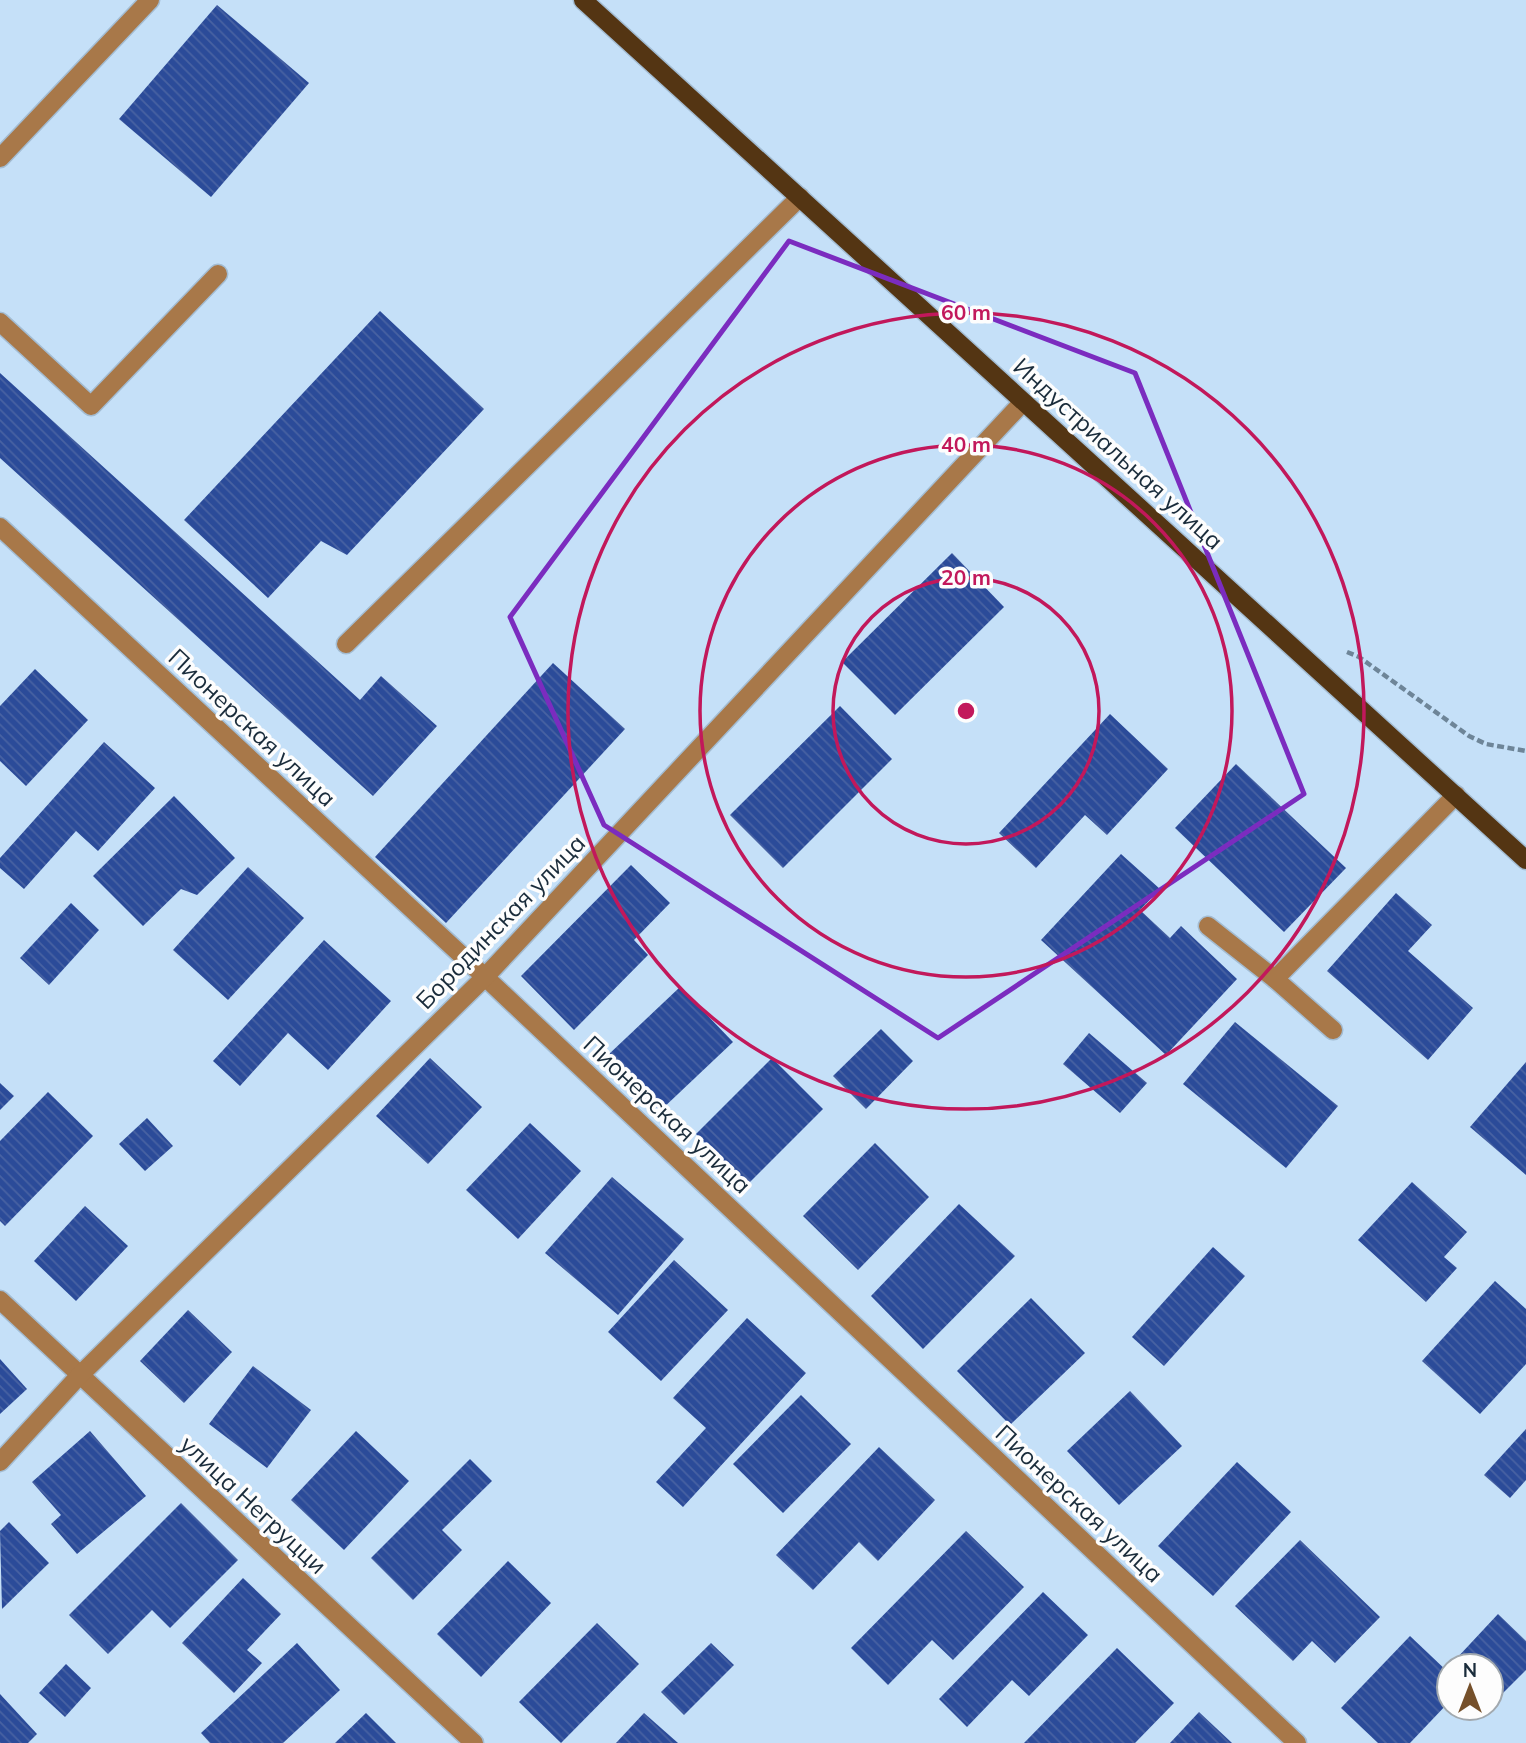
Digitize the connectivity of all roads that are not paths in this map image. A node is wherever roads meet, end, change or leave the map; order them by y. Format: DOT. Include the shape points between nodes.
graph roads {
  1 [pos="150,0"];
  2 [pos="583,0"];
  3 [pos="0,158"];
  4 [pos="800,197"];
  5 [pos="218,274"];
  6 [pos="0,322"];
  7 [pos="1023,402"];
  8 [pos="0,527"];
  9 [pos="346,644"];
  10 [pos="1455,795"];
  11 [pos="1526,860"];
  12 [pos="1208,926"];
  13 [pos="485,977"];
  14 [pos="1275,979"];
  15 [pos="1333,1030"];
  16 [pos="0,1300"];
  17 [pos="78,1377"];
  18 [pos="0,1462"];
  19 [pos="474,1743"];
  20 [pos="1297,1743"];
  1 -- 3 [label="street"];
  2 -- 4 [label="main road, Индустриальная улица"];
  4 -- 7 [label="main road, Индустриальная улица"];
  4 -- 9 [label="street"];
  5 -- 6 [label="street" via="91,406"];
  7 -- 10 [label="main road, Индустриальная улица"];
  7 -- 13 [label="street, Бородинская улица"];
  8 -- 13 [label="street, Пионерская улица"];
  10 -- 11 [label="main road, Индустриальная улица"];
  10 -- 14 [label="street"];
  12 -- 14 [label="street"];
  13 -- 17 [label="street, Бородинская улица"];
  13 -- 20 [label="street, Пионерская улица"];
  14 -- 15 [label="street"];
  16 -- 17 [label="street, улица Негруцци"];
  17 -- 18 [label="street, Бородинская улица"];
  17 -- 19 [label="street, улица Негруцци"];
}
